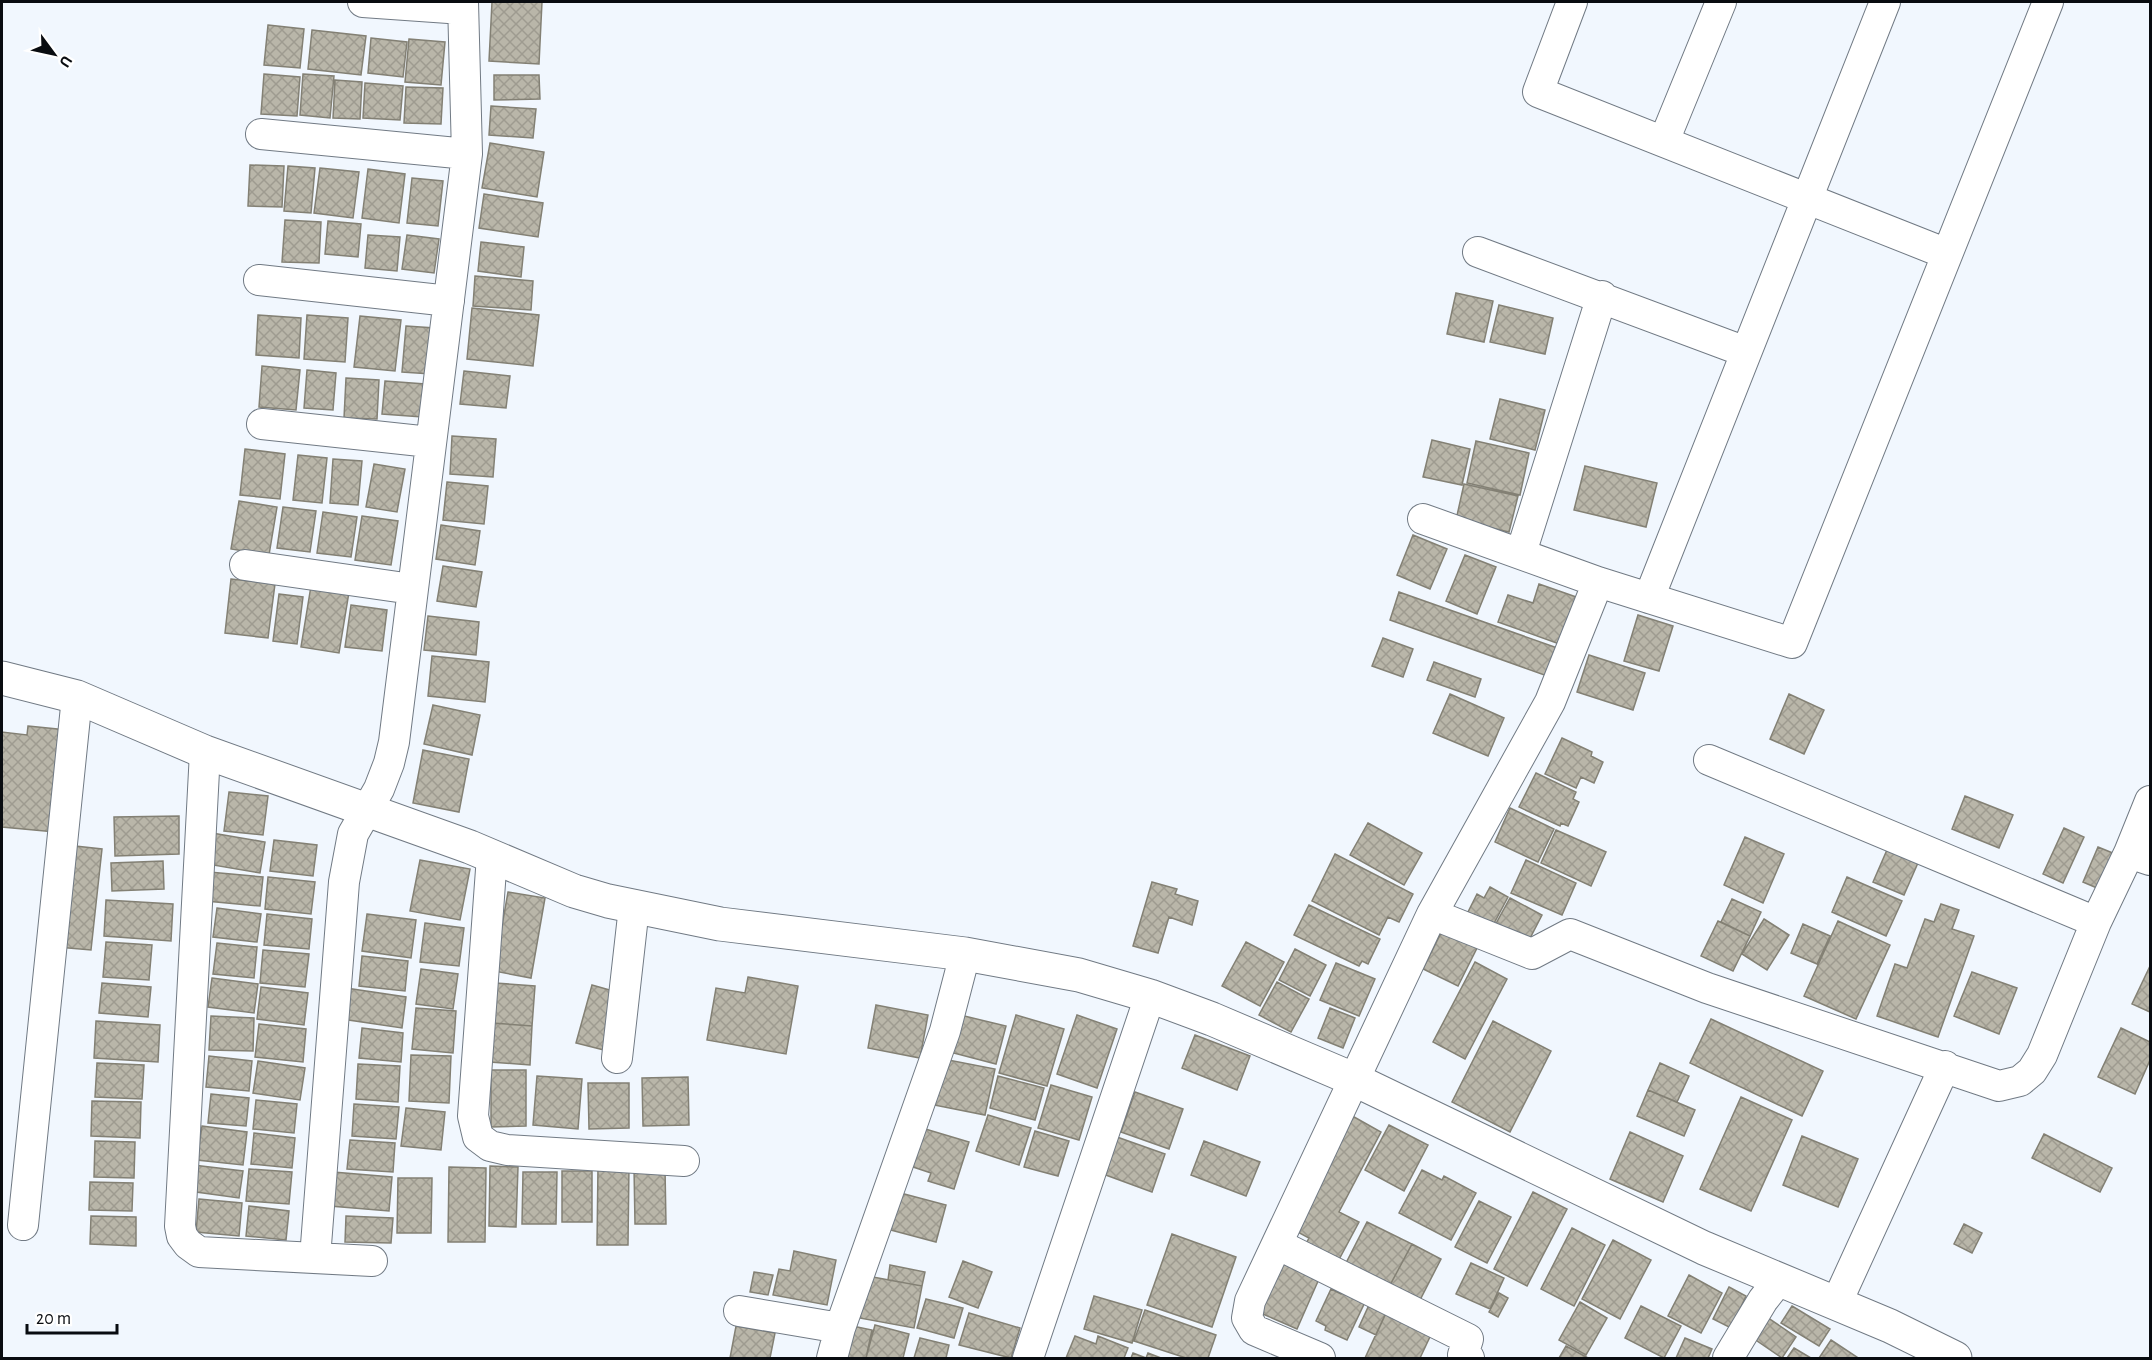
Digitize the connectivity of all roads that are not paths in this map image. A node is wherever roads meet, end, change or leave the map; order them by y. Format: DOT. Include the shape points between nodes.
graph roads {
  1 [pos="363,2"];
  2 [pos="1572,2"];
  3 [pos="1721,2"];
  4 [pos="1885,2"];
  5 [pos="2048,2"];
  6 [pos="463,5"];
  7 [pos="261,134"];
  8 [pos="1664,141"];
  9 [pos="467,154"];
  10 [pos="1807,198"];
  11 [pos="1478,252"];
  12 [pos="1947,254"];
  13 [pos="259,280"];
  14 [pos="1602,296"];
  15 [pos="449,301"];
  16 [pos="1746,352"];
  17 [pos="262,424"];
  18 [pos="430,442"];
  19 [pos="1423,519"];
  20 [pos="1521,553"];
  21 [pos="245,565"];
  22 [pos="1598,582"];
  23 [pos="412,589"];
  24 [pos="1649,598"];
  25 [pos="2,678"];
  26 [pos="77,697"];
  27 [pos="205,752"];
  28 [pos="1709,760"];
  29 [pos="2151,801"];
  30 [pos="365,810"];
  31 [pos="492,856"];
  32 [pos="2140,857"];
  33 [pos="634,907"];
  34 [pos="1432,914"];
  35 [pos="2096,922"];
  36 [pos="965,954"];
  37 [pos="1150,996"];
  38 [pos="617,1058"];
  39 [pos="1945,1066"];
  40 [pos="1353,1079"];
  41 [pos="684,1161"];
  42 [pos="23,1225"];
  43 [pos="1277,1244"];
  44 [pos="315,1258"];
  45 [pos="372,1261"];
  46 [pos="1778,1281"];
  47 [pos="1837,1302"];
  48 [pos="739,1311"];
  49 [pos="840,1328"];
  50 [pos="832,1359"];
  51 [pos="1028,1359"];
  52 [pos="1320,1359"];
  53 [pos="1470,1359"];
  54 [pos="1728,1359"];
  55 [pos="1955,1359"];
  1 -- 6 [label="street"];
  2 -- 8 [label="street" via="1538,92"];
  3 -- 8 [label="street"];
  4 -- 10 [label="street"];
  5 -- 12 [label="street"];
  6 -- 9 [label="street"];
  7 -- 9 [label="street"];
  8 -- 10 [label="street"];
  9 -- 15 [label="street"];
  10 -- 12 [label="street"];
  10 -- 16 [label="street"];
  11 -- 14 [label="street"];
  12 -- 24 [label="street" via="1792,643"];
  13 -- 15 [label="street"];
  14 -- 16 [label="street"];
  14 -- 20 [label="street"];
  15 -- 18 [label="street"];
  16 -- 24 [label="street"];
  17 -- 18 [label="street"];
  18 -- 23 [label="street"];
  19 -- 20 [label="street"];
  20 -- 22 [label="street"];
  21 -- 23 [label="street"];
  22 -- 24 [label="street"];
  22 -- 34 [label="street" via="1550,702"];
  23 -- 30 [label="street" via="389,763"];
  25 -- 26 [label="street"];
  26 -- 27 [label="street"];
  26 -- 42 [label="street"];
  27 -- 30 [label="street"];
  27 -- 44 [label="street" via="182,1236 199,1252"];
  28 -- 35 [label="street"];
  29 -- 32 [label="street"];
  30 -- 31 [label="street"];
  30 -- 44 [label="street" via="350,844 344,882"];
  31 -- 33 [label="street" via="574,891"];
  31 -- 41 [label="street" via="473,1116 478,1137 490,1146 507,1150"];
  32 -- 35 [label="street"];
  33 -- 36 [label="street" via="720,924"];
  33 -- 38 [label="street"];
  34 -- 39 [label="street" via="1532,954 1570,934 1707,988"];
  34 -- 40 [label="street"];
  35 -- 39 [label="street" via="2060,1014 2032,1071 2020,1081 1999,1086"];
  36 -- 37 [label="street" via="1079,975"];
  36 -- 49 [label="street" via="945,1031"];
  37 -- 40 [label="street"];
  37 -- 51 [label="street"];
  39 -- 47 [label="street"];
  40 -- 43 [label="street"];
  40 -- 46 [label="street"];
  43 -- 52 [label="street" via="1250,1301 1247,1318 1254,1330"];
  43 -- 53 [label="street" via="1468,1338 1463,1355"];
  44 -- 45 [label="street"];
  46 -- 47 [label="street"];
  46 -- 54 [label="street"];
  47 -- 55 [label="street"];
  48 -- 49 [label="street"];
  49 -- 50 [label="street"];
}
